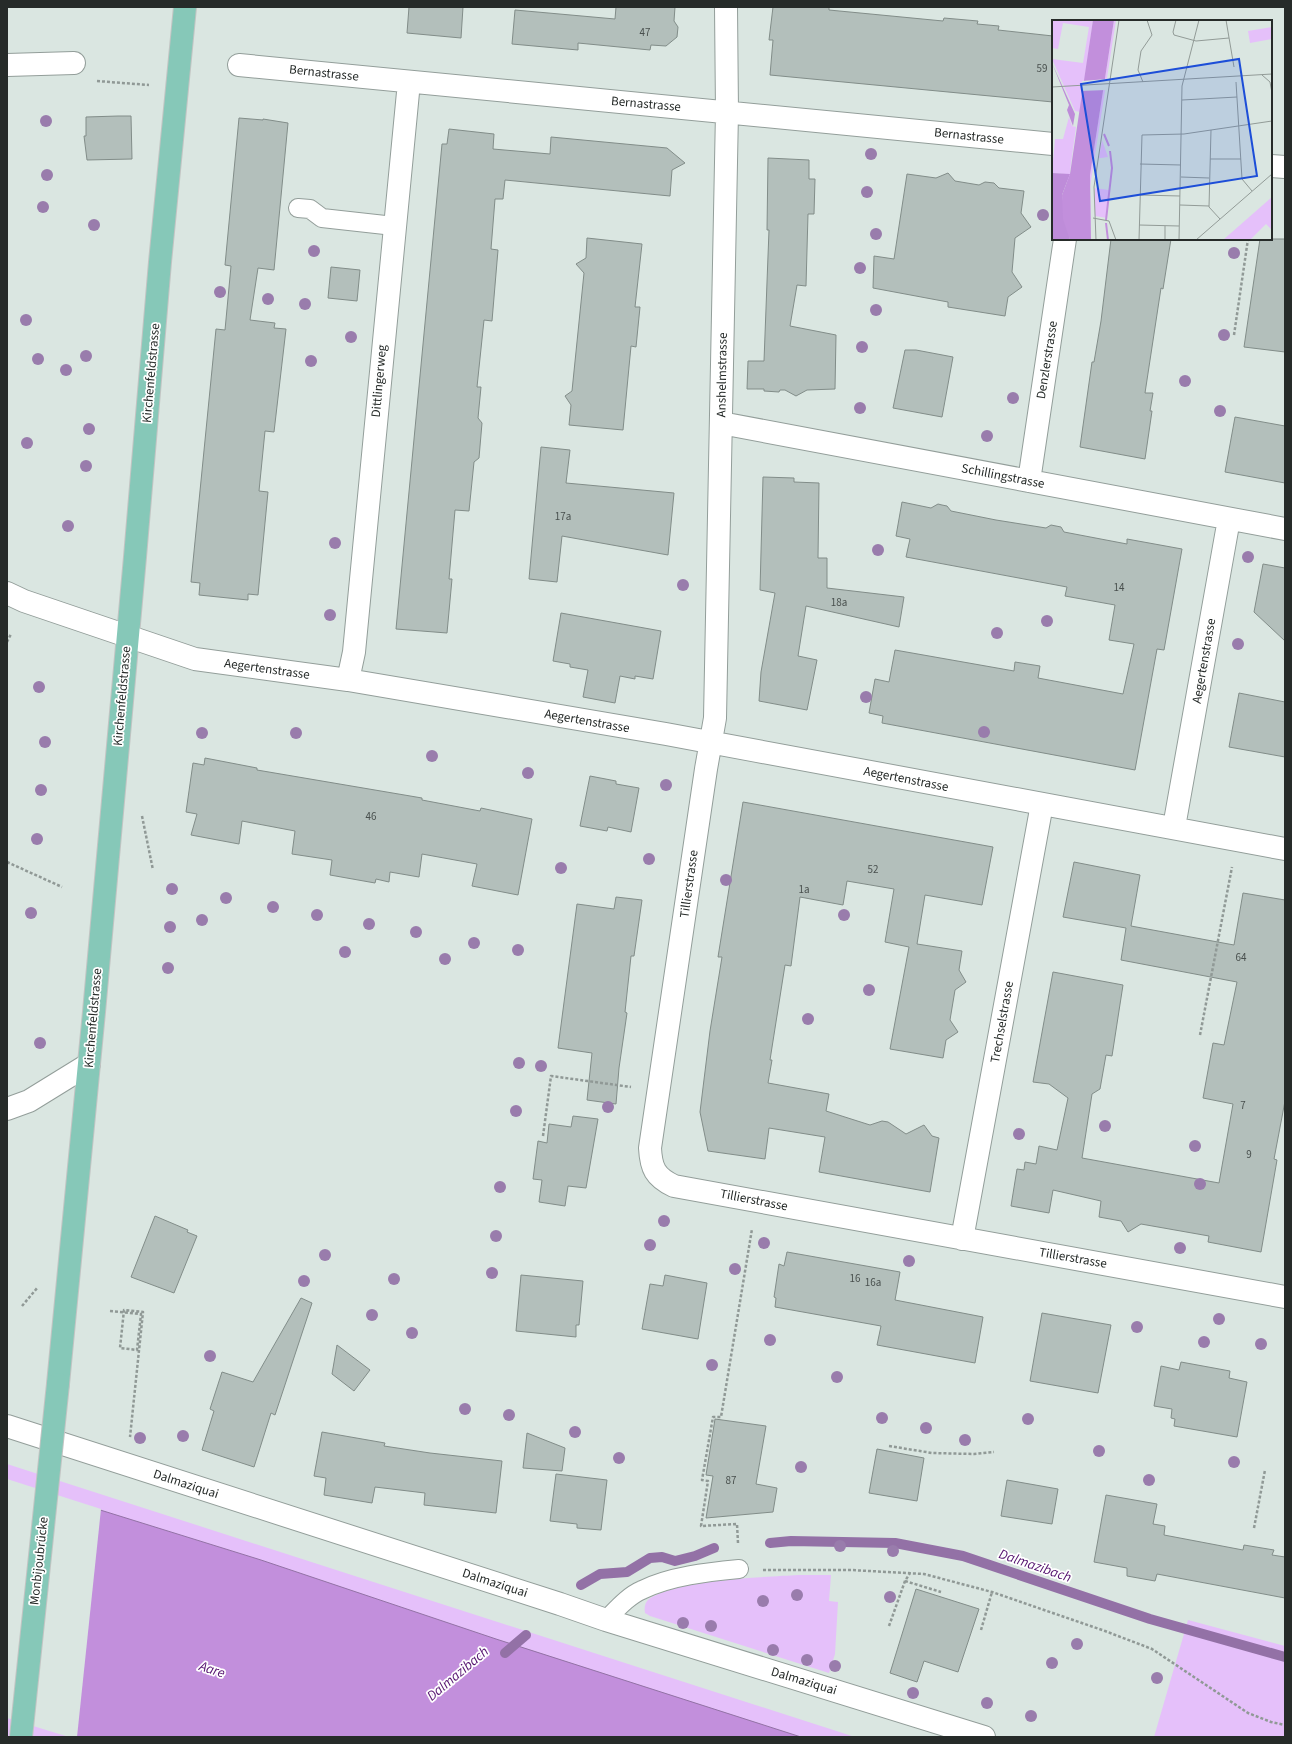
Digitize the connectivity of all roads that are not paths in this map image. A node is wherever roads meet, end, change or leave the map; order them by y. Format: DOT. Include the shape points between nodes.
graph roads {
  1 [pos="185,7"];
  2 [pos="726,7"];
  3 [pos="74,63"];
  4 [pos="7,65"];
  5 [pos="239,65"];
  6 [pos="409,82"];
  7 [pos="728,112"];
  8 [pos="1052,144"];
  9 [pos="1272,166"];
  10 [pos="1285,167"];
  11 [pos="298,208"];
  12 [pos="394,226"];
  13 [pos="1065,240"];
  14 [pos="721,423"];
  15 [pos="1029,481"];
  16 [pos="1229,519"];
  17 [pos="1285,529"];
  18 [pos="7,593"];
  19 [pos="128,637"];
  20 [pos="348,680"];
  21 [pos="712,742"];
  22 [pos="1042,804"];
  23 [pos="1174,827"];
  24 [pos="1285,849"];
  25 [pos="89,1064"];
  26 [pos="7,1109"];
  27 [pos="962,1239"];
  28 [pos="1285,1297"];
  29 [pos="58,1384"];
  30 [pos="7,1426"];
  31 [pos="739,1569"];
  32 [pos="606,1620"];
  33 [pos="21,1737"];
  34 [pos="984,1737"];
  1 -- 19 [label="main road, Kirchenfeldstrasse"];
  2 -- 7 [label="street, Anshelmstrasse"];
  3 -- 4 [label="street"];
  5 -- 6 [label="street, Bernastrasse"];
  6 -- 7 [label="street, Bernastrasse"];
  6 -- 12 [label="street, Dittlingerweg"];
  7 -- 8 [label="street, Bernastrasse"];
  7 -- 14 [label="street, Anshelmstrasse"];
  9 -- 10 [label="street"];
  11 -- 12 [label="lane" via="310,209 322,218"];
  12 -- 20 [label="street, Dittlingerweg" via="354,644"];
  13 -- 15 [label="street, Denzlerstrasse"];
  14 -- 15 [label="street, Schillingstrasse"];
  14 -- 21 [label="street, Anshelmstrasse" via="715,718"];
  15 -- 16 [label="street, Schillingstrasse"];
  16 -- 17 [label="street, Schillingstrasse"];
  16 -- 23 [label="street, Aegertenstrasse"];
  18 -- 19 [label="street, Aegertenstrasse"];
  19 -- 20 [label="street, Aegertenstrasse" via="195,659"];
  19 -- 25 [label="main road, Kirchenfeldstrasse"];
  20 -- 21 [label="street, Aegertenstrasse"];
  21 -- 22 [label="street, Aegertenstrasse"];
  21 -- 27 [label="street, Tillierstrasse" via="650,1148 651,1162 657,1174 674,1186"];
  22 -- 23 [label="street, Aegertenstrasse"];
  22 -- 27 [label="street, Trechselstrasse"];
  23 -- 24 [label="street, Aegertenstrasse"];
  25 -- 26 [label="street" via="29,1101"];
  25 -- 29 [label="main road, Kirchenfeldstrasse"];
  27 -- 28 [label="street, Tillierstrasse"];
  29 -- 33 [label="main road, Monbijoubrücke, bridge"];
  30 -- 32 [label="street, Dalmaziquai"];
  31 -- 32 [label="lane" via="683,1576 642,1589 629,1597"];
  32 -- 34 [label="street, Dalmaziquai"];
}
